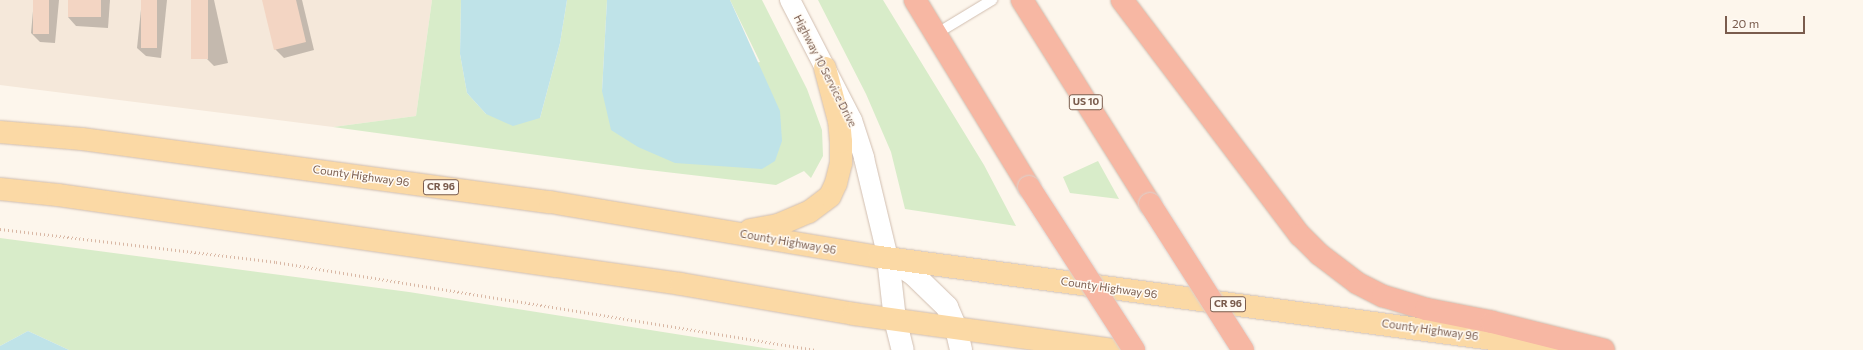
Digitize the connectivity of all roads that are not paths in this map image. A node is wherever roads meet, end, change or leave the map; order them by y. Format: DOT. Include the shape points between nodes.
graph roads {
  1 [pos="790,0"];
  2 [pos="915,0"];
  3 [pos="992,0"];
  4 [pos="1022,0"];
  5 [pos="1122,0"];
  6 [pos="936,34"];
  7 [pos="825,68"];
  8 [pos="0,132"];
  9 [pos="0,190"];
  10 [pos="704,227"];
  11 [pos="888,258"];
  12 [pos="895,319"];
  13 [pos="956,328"];
  14 [pos="903,350"];
  15 [pos="961,350"];
  16 [pos="1115,350"];
  17 [pos="1134,350"];
  18 [pos="1243,350"];
  19 [pos="1577,350"];
  20 [pos="1604,350"];
  1 -- 7 [label="street, Highway 10 Service Drive"];
  2 -- 6 [label="highway"];
  3 -- 6 [label="lane"];
  4 -- 18 [label="highway, US 10, bridge"];
  5 -- 20 [label="highway" via="1300,235 1319,254 1357,283 1383,296 1426,309 1492,322"];
  6 -- 17 [label="highway, bridge" via="1029,187"];
  7 -- 10 [label="main road" via="839,121 841,142 841,163 830,196 822,205 799,217 760,230"];
  7 -- 11 [label="street, Highway 10 Service Drive" via="858,139"];
  8 -- 10 [label="main road, County Highway 96 / CR 96" via="82,139 550,202"];
  9 -- 12 [label="main road" via="58,195 681,284"];
  10 -- 11 [label="main road, County Highway 96 / CR 96"];
  11 -- 12 [label="street"];
  11 -- 13 [label="street" via="931,290 947,307"];
  11 -- 19 [label="main road, County Highway 96 / CR 96"];
  12 -- 13 [label="main road"];
  12 -- 14 [label="street"];
  13 -- 15 [label="street"];
  13 -- 16 [label="main road"];
}
